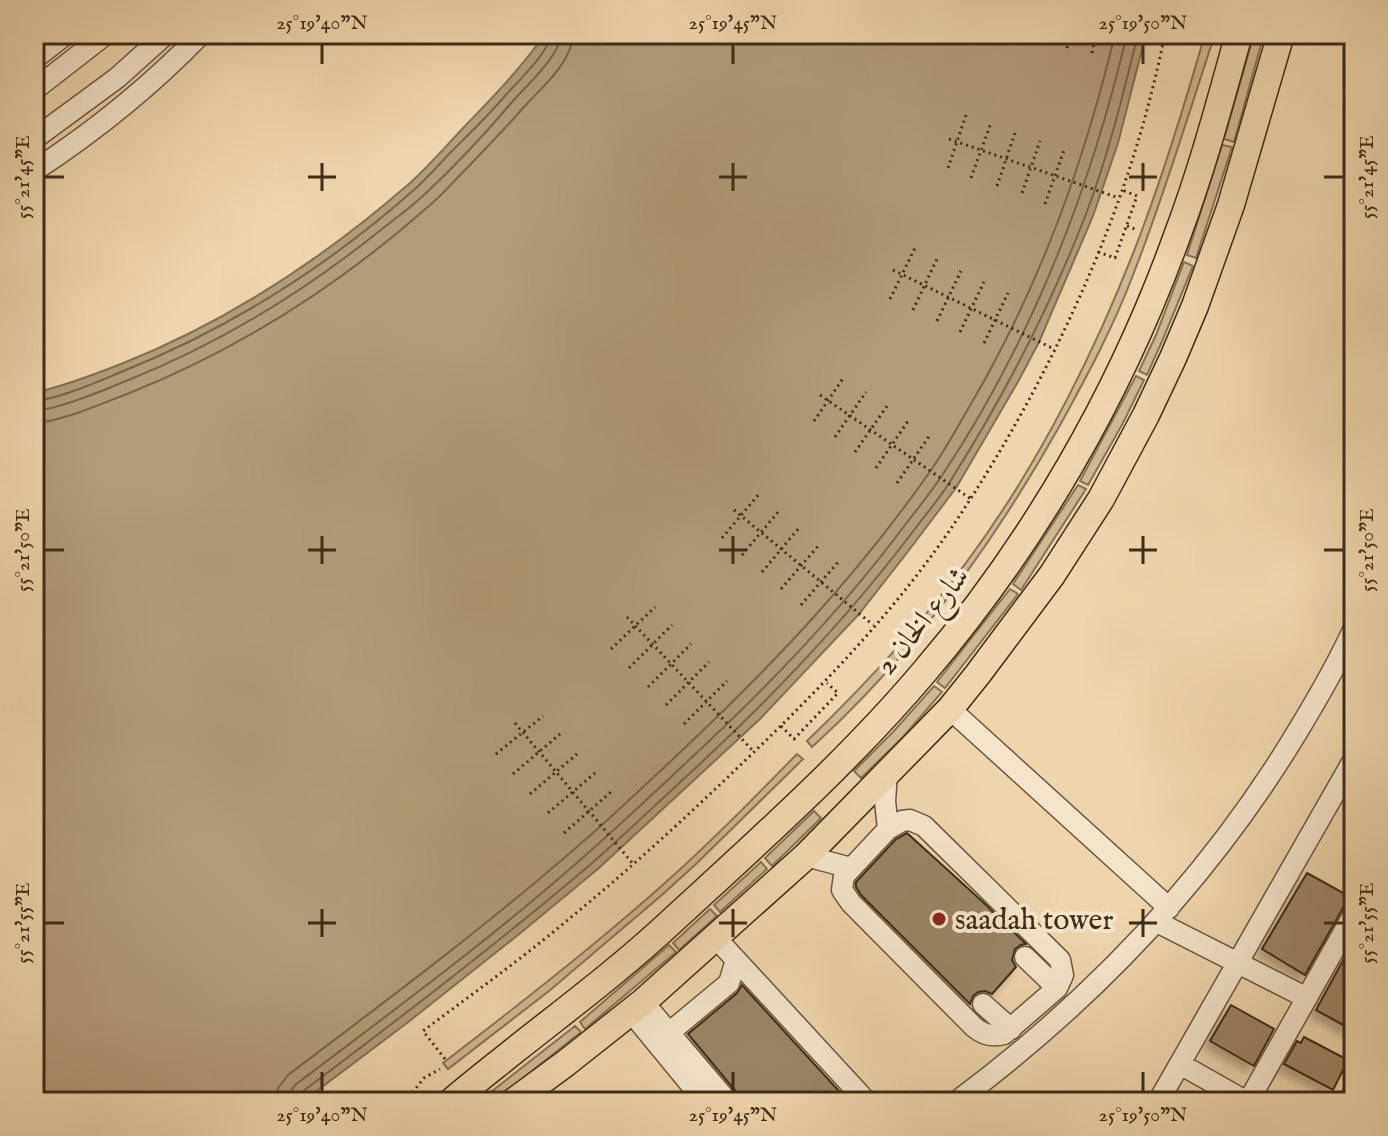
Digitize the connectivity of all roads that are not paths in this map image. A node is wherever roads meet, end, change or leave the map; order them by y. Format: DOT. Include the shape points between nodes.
graph roads {
  1 [pos="66,34"];
  2 [pos="106,34"];
  3 [pos="166,34"];
  4 [pos="201,34"];
  5 [pos="1239,34"];
  6 [pos="1281,34"];
  7 [pos="34,59"];
  8 [pos="117,78"];
  9 [pos="34,90"];
  10 [pos="102,122"];
  11 [pos="34,139"];
  12 [pos="34,171"];
  13 [pos="1354,628"];
  14 [pos="950,709"];
  15 [pos="1354,759"];
  16 [pos="887,774"];
  17 [pos="888,829"];
  18 [pos="806,856"];
  19 [pos="851,868"];
  20 [pos="1354,914"];
  21 [pos="1163,915"];
  22 [pos="715,937"];
  23 [pos="1025,957"];
  24 [pos="736,960"];
  25 [pos="1238,963"];
  26 [pos="1057,988"];
  27 [pos="1307,998"];
  28 [pos="983,1004"];
  29 [pos="637,1007"];
  30 [pos="1011,1029"];
  31 [pos="670,1032"];
  32 [pos="1180,1064"];
  33 [pos="1354,1092"];
  34 [pos="451,1102"];
  35 [pos="513,1102"];
  36 [pos="705,1102"];
  37 [pos="728,1102"];
  38 [pos="867,1102"];
  39 [pos="956,1102"];
  40 [pos="1158,1102"];
  41 [pos="1247,1102"];
  42 [pos="1348,1102"];
  1 -- 7 [label="street"];
  2 -- 9 [label="street"];
  3 -- 8 [label="street"];
  4 -- 10 [label="street"];
  5 -- 34 [label="main road, شارع الخان 2" via="1190,200 1142,326 1075,457 987,593 924,672 828,775 644,947"];
  6 -- 14 [label="main road" via="1215,254 1146,415 1077,538"];
  8 -- 10 [label="street"];
  8 -- 11 [label="street"];
  10 -- 12 [label="street"];
  13 -- 21 [label="street" via="1283,756"];
  14 -- 16 [label="main road"];
  14 -- 21 [label="street"];
  15 -- 25 [label="street"];
  16 -- 17 [label="street"];
  16 -- 18 [label="main road"];
  17 -- 19 [label="street"];
  17 -- 26 [label="street" via="910,820 924,826 1056,954 1063,975"];
  18 -- 19 [label="street"];
  18 -- 22 [label="main road"];
  19 -- 30 [label="street" via="842,890 851,903 979,1031 998,1035"];
  20 -- 27 [label="street"];
  21 -- 25 [label="street"];
  21 -- 39 [label="street" via="1036,1040"];
  22 -- 24 [label="street"];
  22 -- 29 [label="main road"];
  23 -- 26 [label="street"];
  24 -- 31 [label="street" via="729,983"];
  24 -- 38 [label="street"];
  25 -- 27 [label="street"];
  25 -- 32 [label="street"];
  26 -- 30 [label="street"];
  27 -- 41 [label="street"];
  28 -- 30 [label="street"];
  29 -- 31 [label="street"];
  29 -- 35 [label="main road"];
  29 -- 36 [label="street"];
  31 -- 37 [label="street"];
  32 -- 40 [label="street"];
  32 -- 41 [label="street"];
  33 -- 42 [label="street"];
}
